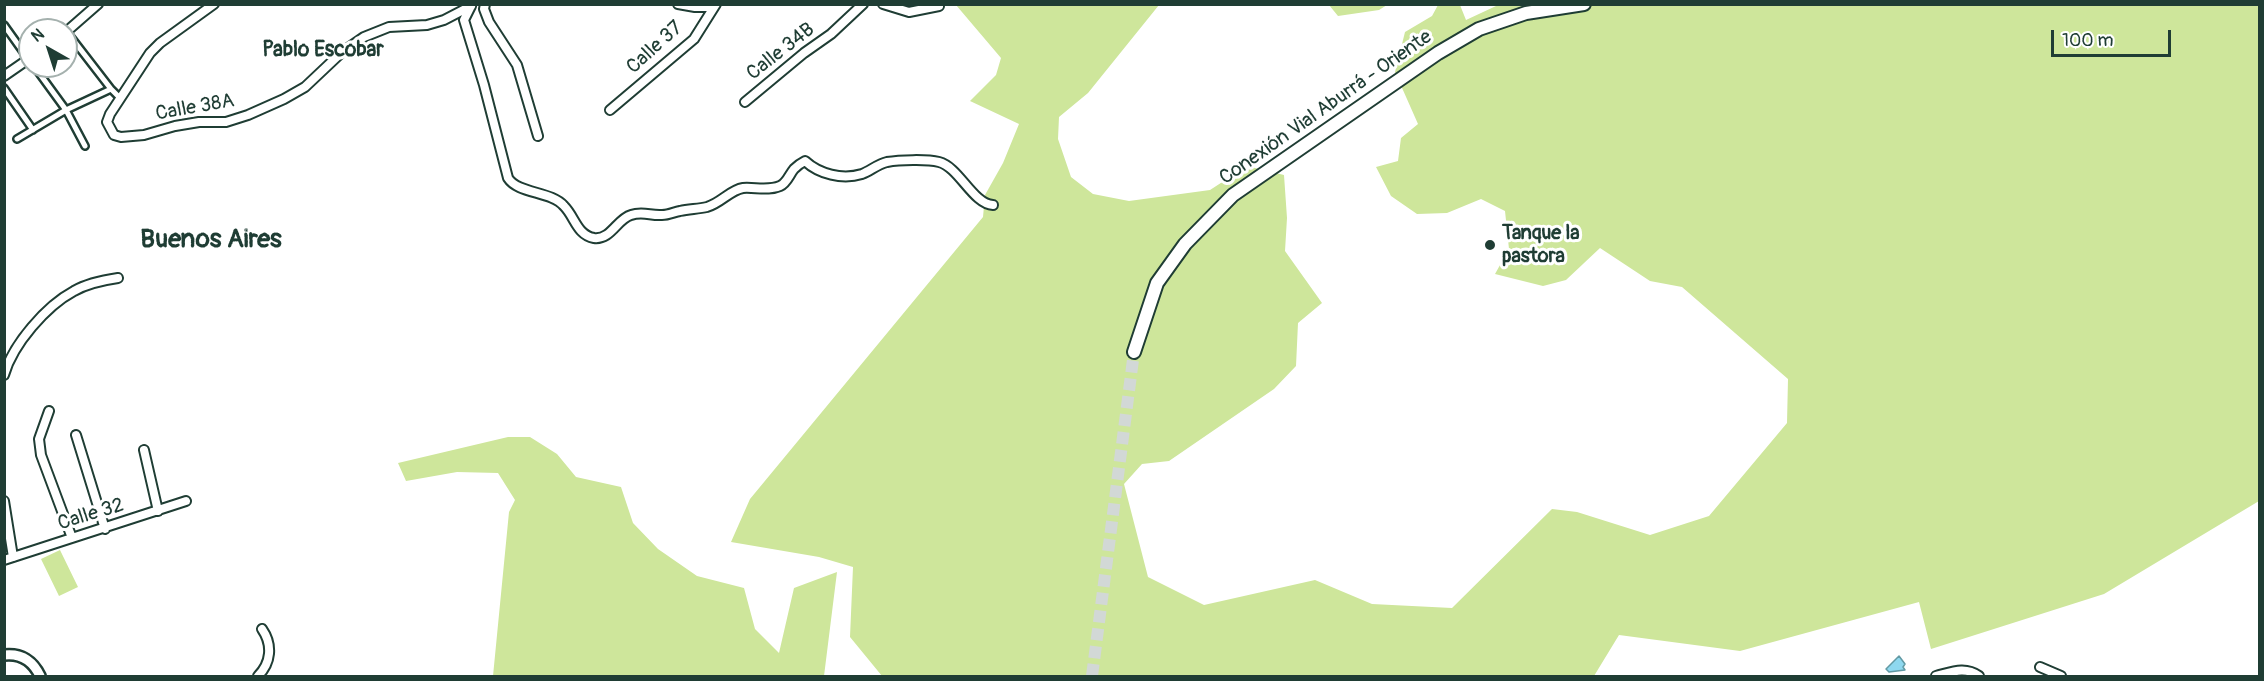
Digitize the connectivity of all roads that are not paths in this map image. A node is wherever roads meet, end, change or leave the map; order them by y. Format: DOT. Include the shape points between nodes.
graph roads {
  1 [pos="98,4"];
  2 [pos="214,4"];
  3 [pos="485,4"];
  4 [pos="678,4"];
  5 [pos="863,4"];
  6 [pos="883,4"];
  7 [pos="1584,4"];
  8 [pos="473,5"];
  9 [pos="714,6"];
  10 [pos="939,6"];
  11 [pos="78,22"];
  12 [pos="4,25"];
  13 [pos="18,44"];
  14 [pos="78,47"];
  15 [pos="18,68"];
  16 [pos="4,76"];
  17 [pos="42,78"];
  18 [pos="4,88"];
  19 [pos="111,89"];
  20 [pos="120,98"];
  21 [pos="746,102"];
  22 [pos="66,110"];
  23 [pos="610,110"];
  24 [pos="33,130"];
  25 [pos="538,136"];
  26 [pos="17,139"];
  27 [pos="86,146"];
  28 [pos="993,204"];
  29 [pos="118,278"];
  30 [pos="1134,352"];
  31 [pos="4,375"];
  32 [pos="49,411"];
  33 [pos="76,435"];
  34 [pos="144,450"];
  35 [pos="4,501"];
  36 [pos="186,501"];
  37 [pos="158,512"];
  38 [pos="105,529"];
  39 [pos="72,538"];
  40 [pos="9,558"];
  41 [pos="262,629"];
  42 [pos="4,655"];
  43 [pos="2040,667"];
  44 [pos="40,675"];
  45 [pos="258,676"];
  46 [pos="1936,676"];
  47 [pos="1979,676"];
  48 [pos="2061,676"];
  1 -- 11 [label="street"];
  2 -- 20 [label="street" via="160,43"];
  3 -- 25 [label="street" via="489,22 517,65"];
  4 -- 9 [label="street"];
  5 -- 21 [label="street, Calle 34B"];
  6 -- 10 [label="street" via="909,12"];
  7 -- 30 [label="main road, Conexión Vial Aburrá - Oriente" via="1526,13 1479,29 1438,53 1233,195 1185,244 1157,283"];
  8 -- 20 [label="street, Calle 38A" via="444,20 389,27 364,38 341,53 305,87 226,122 199,122 129,137 114,135 107,122"];
  8 -- 28 [label="street" via="464,20 508,178 515,186 537,191 563,204 580,230 592,238 612,231 620,219 631,215 647,212 659,216 706,207 741,188 780,186 805,161 827,174 846,175 861,174 886,162 940,162 981,200"];
  9 -- 23 [label="street, Calle 37" via="694,39"];
  12 -- 13 [label="street"];
  14 -- 19 [label="street"];
  15 -- 16 [label="street"];
  17 -- 22 [label="street"];
  18 -- 24 [label="street"];
  19 -- 20 [label="street"];
  19 -- 22 [label="street"];
  22 -- 24 [label="street"];
  22 -- 27 [label="street"];
  24 -- 26 [label="street"];
  29 -- 31 [label="street" via="74,290 54,305 9,359"];
  32 -- 39 [label="street" via="39,439 41,455"];
  33 -- 38 [label="street"];
  34 -- 37 [label="street"];
  35 -- 40 [label="street"];
  36 -- 37 [label="street, Calle 32"];
  37 -- 38 [label="street, Calle 32"];
  38 -- 39 [label="street, Calle 32"];
  39 -- 40 [label="street, Calle 32"];
  41 -- 45 [label="street" via="269,659"];
  42 -- 44 [label="street" via="29,660"];
  43 -- 48 [label="street"];
  46 -- 47 [label="street" via="1956,670 1969,670"];
}
